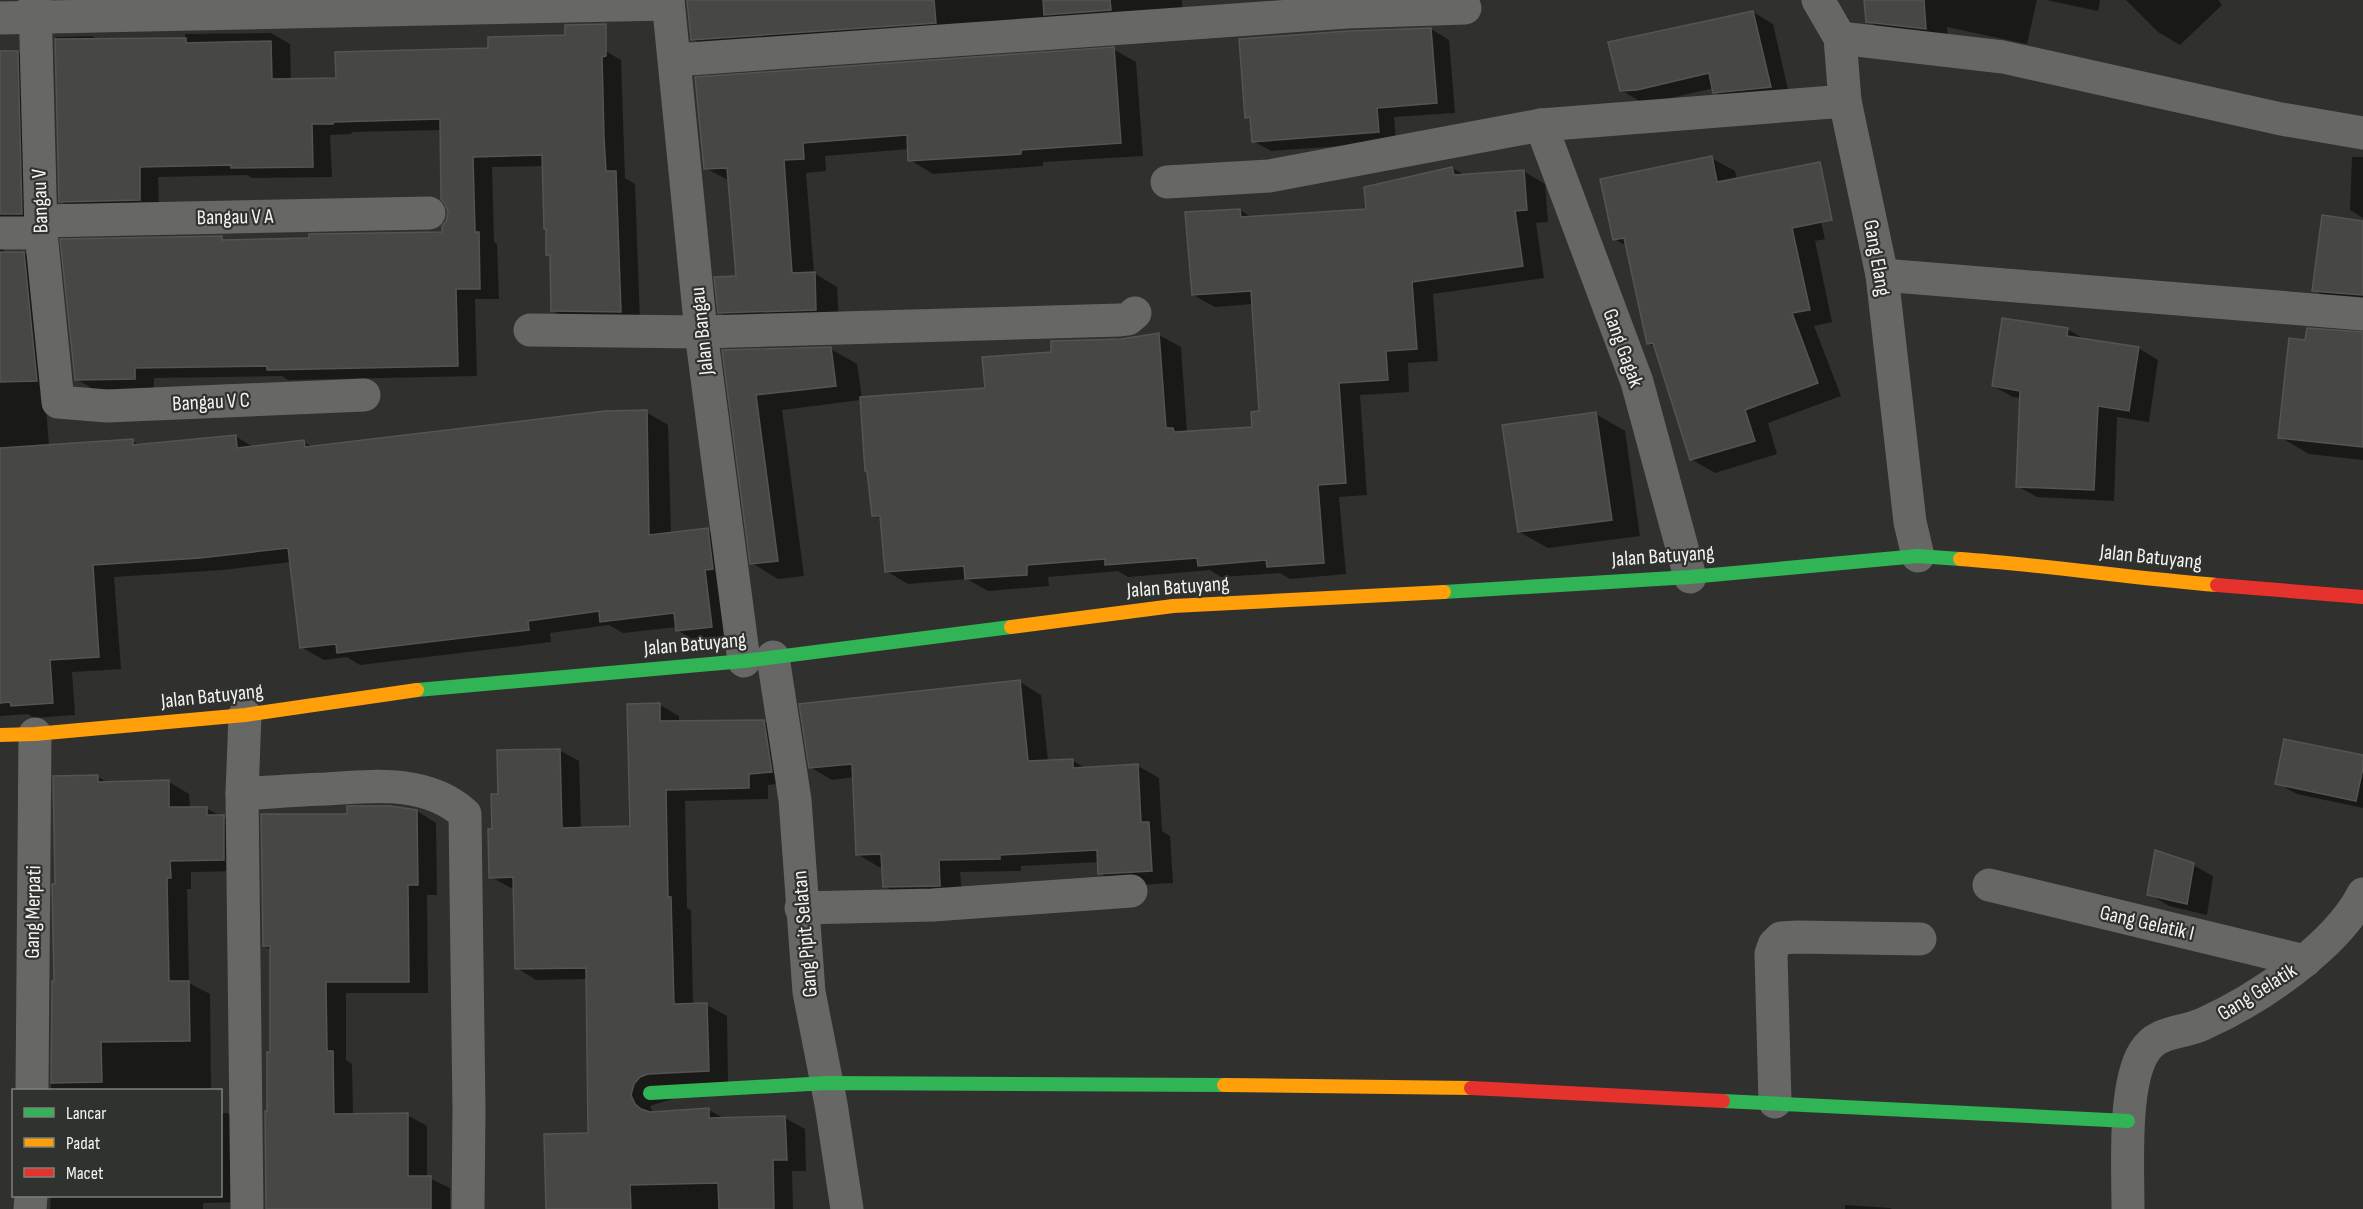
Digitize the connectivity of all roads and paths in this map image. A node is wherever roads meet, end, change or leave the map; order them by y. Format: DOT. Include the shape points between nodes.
graph roads {
  1 [pos="1818,0"];
  2 [pos="668,2"];
  3 [pos="1465,8"];
  4 [pos="35,9"];
  5 [pos="0,18"];
  6 [pos="1840,38"];
  7 [pos="675,60"];
  8 [pos="1845,101"];
  9 [pos="1541,125"];
  10 [pos="2363,133"];
  11 [pos="1167,182"];
  12 [pos="429,213"];
  13 [pos="41,227"];
  14 [pos="0,232"];
  15 [pos="1882,275"];
  16 [pos="1135,313"];
  17 [pos="2363,314"];
  18 [pos="530,330"];
  19 [pos="701,333"];
  20 [pos="364,395"];
  21 [pos="58,402"];
  22 [pos="1918,556"];
  23 [pos="1690,577"];
  24 [pos="2363,597"];
  25 [pos="758,659"];
  26 [pos="245,715"];
  27 [pos="35,734"];
  28 [pos="0,735"];
  29 [pos="242,794"];
  30 [pos="1989,885"];
  31 [pos="1131,891"];
  32 [pos="2363,894"];
  33 [pos="801,908"];
  34 [pos="1920,939"];
  35 [pos="2306,961"];
  36 [pos="827,1083"];
  37 [pos="32,1089"];
  38 [pos="650,1093"];
  39 [pos="1775,1102"];
  40 [pos="2128,1121"];
  41 [pos="247,1209"];
  42 [pos="468,1209"];
  43 [pos="847,1209"];
  44 [pos="2128,1209"];
  1 -- 6 [label="street, Gang Elang"];
  2 -- 4 [label="street"];
  2 -- 7 [label="street, Jalan Bangau"];
  3 -- 7 [label="street" via="1347,12"];
  4 -- 5 [label="street"];
  4 -- 13 [label="street, Bangau V"];
  6 -- 8 [label="street, Gang Elang"];
  6 -- 10 [label="street" via="2003,57 2281,119"];
  7 -- 19 [label="street, Jalan Bangau"];
  8 -- 9 [label="street"];
  8 -- 15 [label="street, Gang Elang"];
  9 -- 11 [label="street" via="1269,176"];
  9 -- 23 [label="street, Gang Gagak" via="1637,382"];
  12 -- 13 [label="street, Bangau V A"];
  13 -- 14 [label="street, Bangau V A"];
  13 -- 21 [label="street, Bangau V"];
  15 -- 17 [label="street"];
  15 -- 22 [label="street, Gang Elang" via="1910,522"];
  16 -- 19 [label="street" via="1120,320"];
  18 -- 19 [label="street"];
  19 -- 25 [label="street, Jalan Bangau"];
  20 -- 21 [label="street, Bangau V C" via="107,406"];
  22 -- 23 [label="street, Jalan Batuyang"];
  22 -- 24 [label="street, Jalan Batuyang"];
  23 -- 25 [label="street, Jalan Batuyang" via="1173,606"];
  25 -- 26 [label="street, Jalan Batuyang" via="417,690"];
  25 -- 33 [label="street, Gang Pipit Selatan" via="795,800"];
  26 -- 27 [label="street, Jalan Batuyang"];
  26 -- 29 [label="street"];
  27 -- 28 [label="street, Jalan Batuyang"];
  27 -- 37 [label="street, Gang Merpati"];
  29 -- 41 [label="street"];
  29 -- 42 [label="street" via="388,785 434,794 465,814"];
  30 -- 35 [label="street, Gang Gelatik I"];
  31 -- 33 [label="street" via="933,905"];
  32 -- 35 [label="street, Gang Gelatik" via="2355,910"];
  33 -- 36 [label="street, Gang Pipit Selatan" via="809,992"];
  34 -- 39 [label="street" via="1797,937 1781,939 1774,945 1771,954"];
  35 -- 40 [label="street, Gang Gelatik" via="2245,1004 2201,1026 2156,1038 2135,1071"];
  36 -- 38 [label="street"];
  36 -- 39 [label="street" via="1436,1086"];
  36 -- 43 [label="street, Gang Pipit Selatan"];
  39 -- 40 [label="street"];
  40 -- 44 [label="street, Gang Gelatik"];
}
